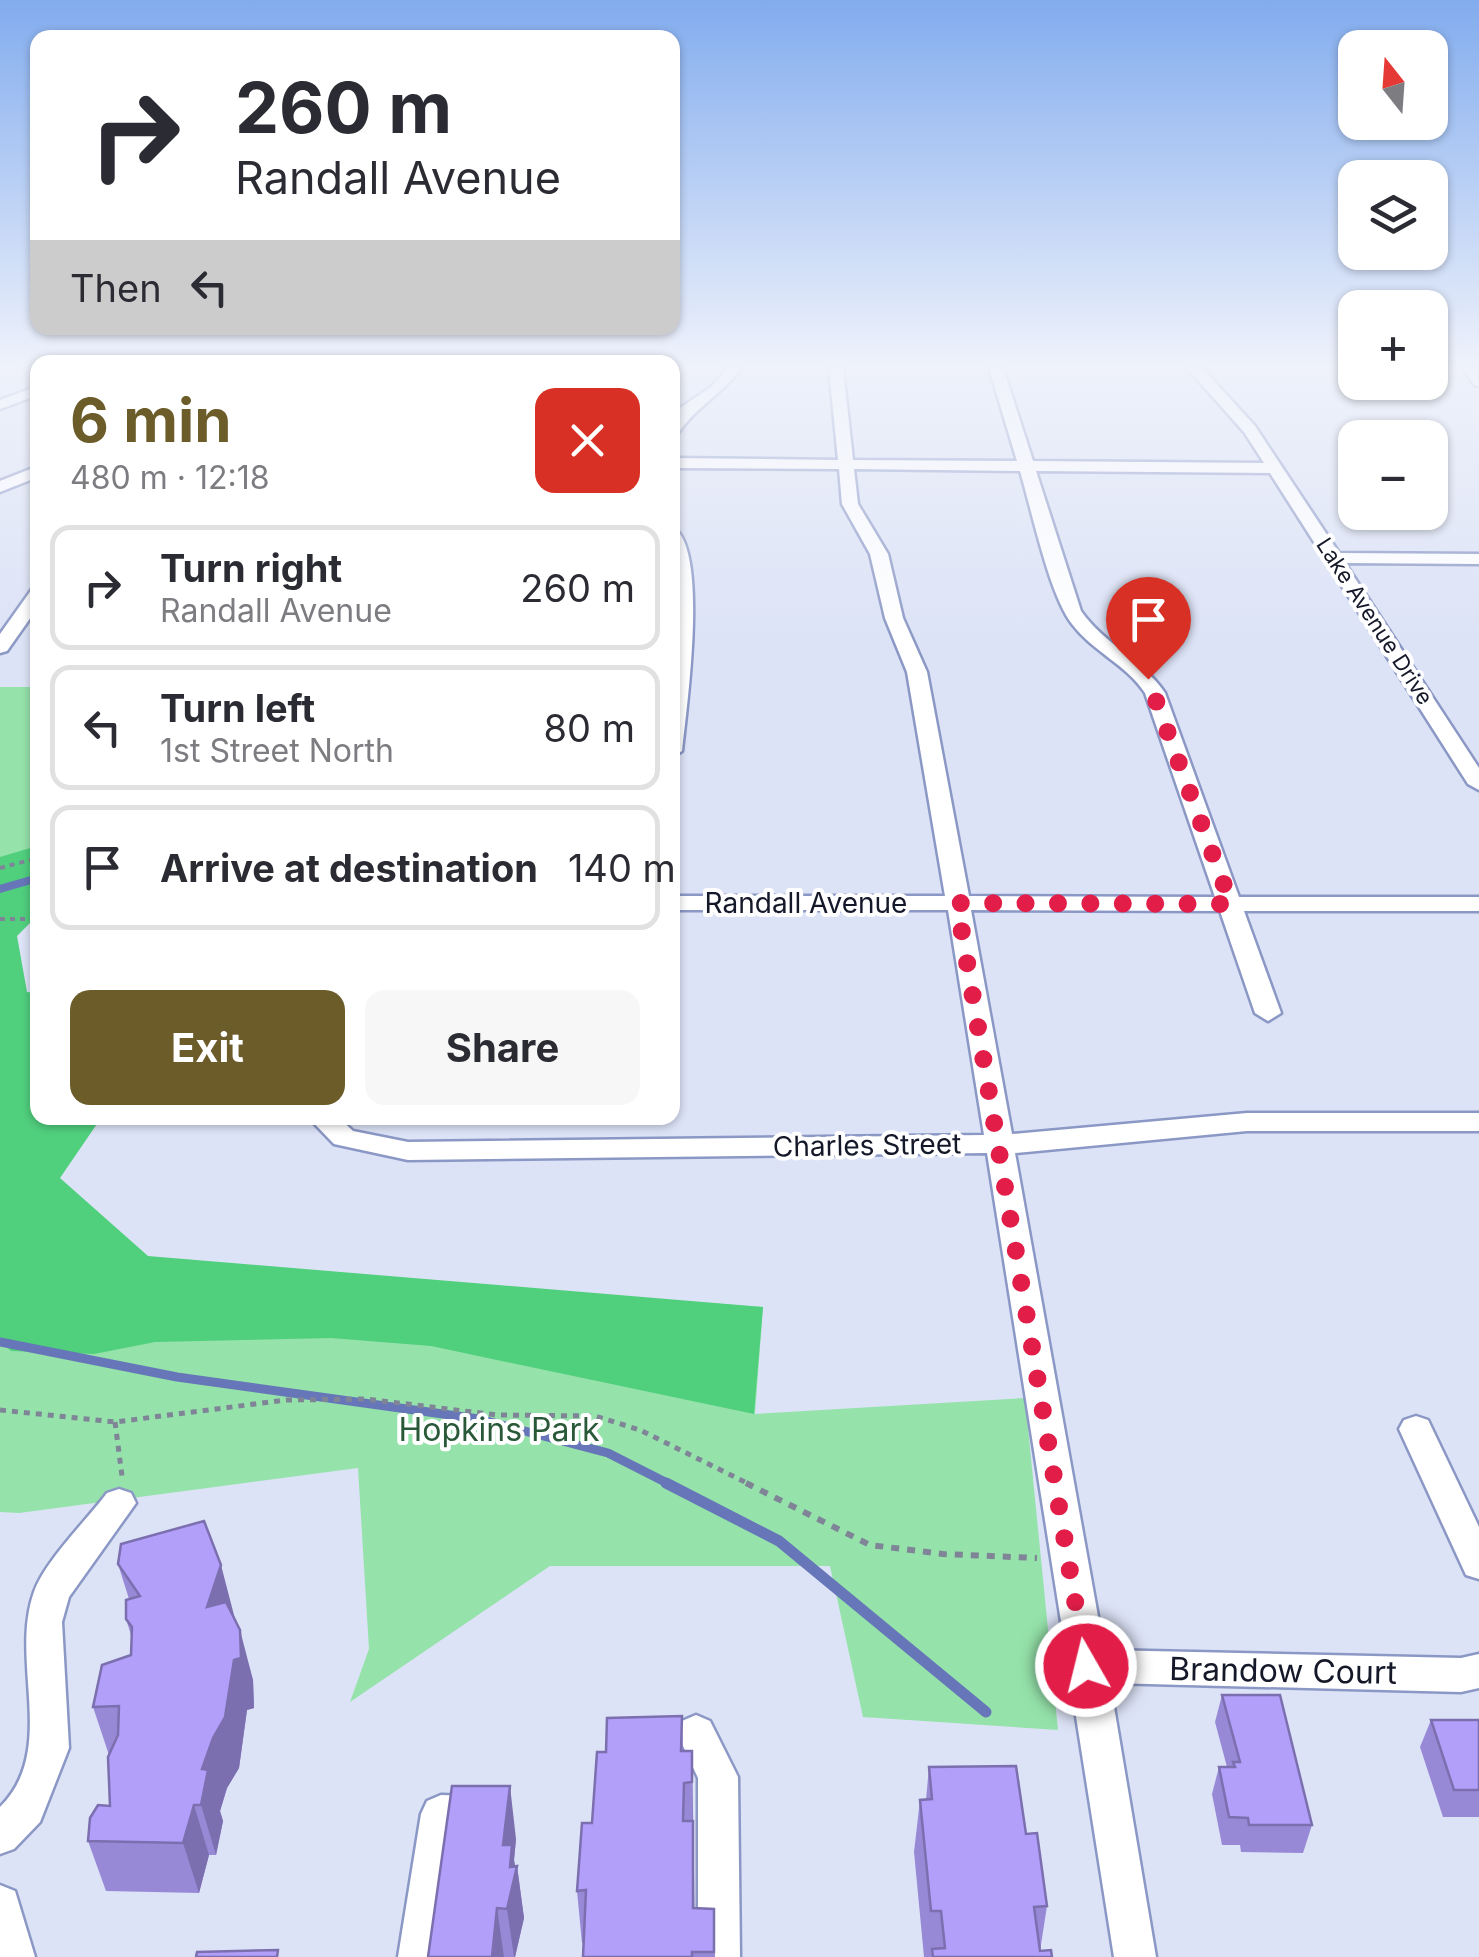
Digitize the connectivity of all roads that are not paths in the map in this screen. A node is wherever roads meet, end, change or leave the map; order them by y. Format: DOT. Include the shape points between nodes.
graph roads {
  1 [pos="846,459"];
  2 [pos="1024,459"];
  3 [pos="1269,459"];
  4 [pos="680,463"];
  5 [pos="847,464"];
  6 [pos="1026,466"];
  7 [pos="1275,468"];
  8 [pos="30,474"];
  9 [pos="0,487"];
  10 [pos="1334,558"];
  11 [pos="1479,559"];
  12 [pos="680,571"];
  13 [pos="30,604"];
  14 [pos="680,640"];
  15 [pos="0,647"];
  16 [pos="1479,784"];
  17 [pos="680,903"];
  18 [pos="957,903"];
  19 [pos="1231,904"];
  20 [pos="1479,904"];
  21 [pos="1268,1013"];
  22 [pos="1479,1122"];
  23 [pos="331,1125"];
  24 [pos="1000,1144"];
  25 [pos="1416,1429"];
  26 [pos="119,1503"];
  27 [pos="1479,1564"];
  28 [pos="1086,1666"];
  29 [pos="1479,1671"];
  30 [pos="696,1733"];
  31 [pos="473,1814"];
  32 [pos="0,1835"];
  33 [pos="0,1905"];
  34 [pos="14,1957"];
  35 [pos="420,1957"];
  36 [pos="719,1957"];
  37 [pos="1135,1957"];
  1 -- 5 [label="street"];
  2 -- 6 [label="street"];
  3 -- 7 [label="street, Lake Avenue Drive"];
  4 -- 5 [label="street"];
  5 -- 6 [label="street"];
  5 -- 18 [label="street" via="850,504 879,554 900,640 917,672"];
  6 -- 7 [label="street"];
  6 -- 19 [label="street" via="1079,624 1130,660 1155,693"];
  7 -- 10 [label="street, Lake Avenue Drive"];
  8 -- 9 [label="street"];
  10 -- 11 [label="street"];
  10 -- 16 [label="street, Lake Avenue Drive"];
  12 -- 14 [label="street"];
  13 -- 15 [label="street"];
  17 -- 18 [label="street, Randall Avenue"];
  18 -- 19 [label="street, Randall Avenue"];
  18 -- 24 [label="street"];
  19 -- 20 [label="street, Randall Avenue"];
  19 -- 21 [label="street"];
  22 -- 24 [label="street, Charles Street" via="1247,1122"];
  23 -- 24 [label="street, Charles Street" via="344,1138 408,1151"];
  24 -- 28 [label="street"];
  25 -- 27 [label="street"];
  26 -- 32 [label="street" via="52,1591 44,1622 50,1748 26,1808"];
  28 -- 29 [label="street, Brandow Court"];
  28 -- 37 [label="street"];
  30 -- 36 [label="street" via="718,1776"];
  31 -- 35 [label="street" via="441,1814"];
  33 -- 34 [label="street"];
}
